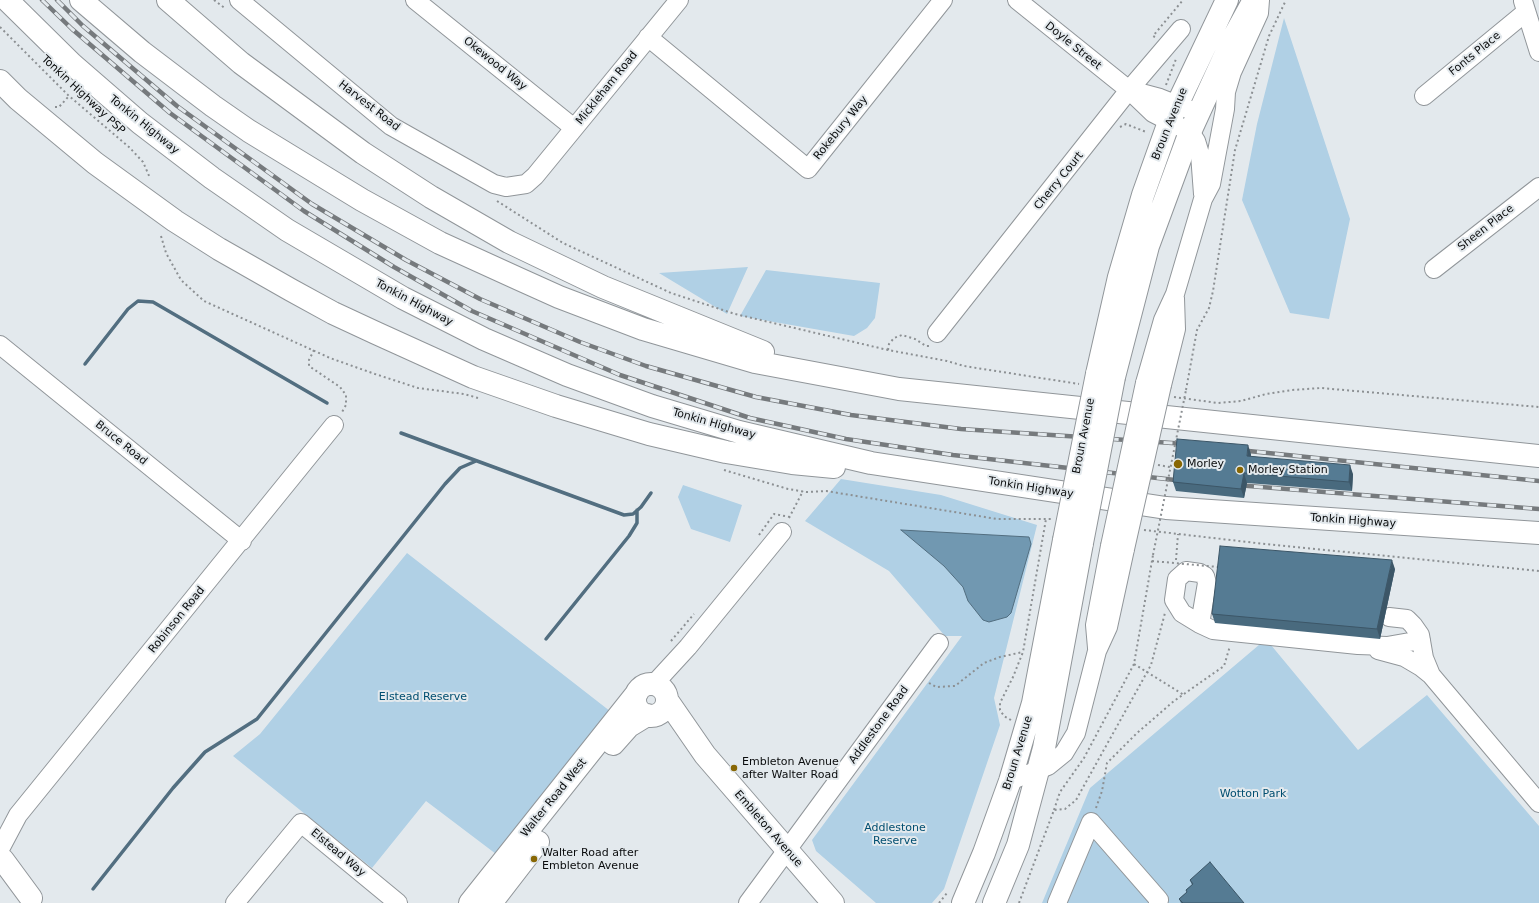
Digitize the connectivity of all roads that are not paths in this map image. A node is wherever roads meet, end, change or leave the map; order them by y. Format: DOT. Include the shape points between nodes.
graph roads {
  1 [pos="7,0"];
  2 [pos="81,0"];
  3 [pos="168,0"];
  4 [pos="415,0"];
  5 [pos="679,0"];
  6 [pos="943,0"];
  7 [pos="1017,0"];
  8 [pos="1227,0"];
  9 [pos="1254,0"];
  10 [pos="1260,0"];
  11 [pos="233,5"];
  12 [pos="434,6"];
  13 [pos="1525,6"];
  14 [pos="1181,30"];
  15 [pos="648,38"];
  16 [pos="1539,52"];
  17 [pos="0,81"];
  18 [pos="1129,90"];
  19 [pos="1424,96"];
  20 [pos="1173,113"];
  21 [pos="1194,122"];
  22 [pos="574,128"];
  23 [pos="535,176"];
  24 [pos="1539,187"];
  25 [pos="1203,199"];
  26 [pos="1434,269"];
  27 [pos="937,333"];
  28 [pos="0,345"];
  29 [pos="816,373"];
  30 [pos="1097,379"];
  31 [pos="334,425"];
  32 [pos="1539,456"];
  33 [pos="960,477"];
  34 [pos="782,532"];
  35 [pos="1539,533"];
  36 [pos="242,541"];
  37 [pos="1073,541"];
  38 [pos="1389,617"];
  39 [pos="1200,624"];
  40 [pos="1421,640"];
  41 [pos="938,643"];
  42 [pos="1358,645"];
  43 [pos="1431,675"];
  44 [pos="654,700"];
  45 [pos="1038,770"];
  46 [pos="1010,781"];
  47 [pos="1539,802"];
  48 [pos="18,815"];
  49 [pos="0,830"];
  50 [pos="787,851"];
  51 [pos="1,856"];
  52 [pos="1007,873"];
  53 [pos="0,883"];
  54 [pos="35,900"];
  55 [pos="832,902"];
  56 [pos="235,903"];
  57 [pos="398,903"];
  58 [pos="470,903"];
  59 [pos="491,903"];
  60 [pos="748,903"];
  61 [pos="963,903"];
  62 [pos="994,903"];
  63 [pos="1001,903"];
  64 [pos="1057,903"];
  65 [pos="1158,903"];
  1 -- 33 [label="main road, Tonkin Highway" via="106,94 212,178 325,254 444,319 567,375 695,420 827,454"];
  2 -- 29 [label="main road" via="142,52 213,106 249,131 400,222 552,294 643,329 755,362"];
  3 -- 29 [label="main road" via="241,63 363,153 437,201 509,242 603,287"];
  4 -- 12 [label="street, Okewood Way"];
  5 -- 15 [label="street, Mickleham Road"];
  6 -- 15 [label="street, Rokebury Way" via="808,169"];
  7 -- 18 [label="street, Doyle Street"];
  8 -- 20 [label="main road, Broun Avenue"];
  9 -- 21 [label="main road, Broun Avenue" via="1233,38"];
  10 -- 25 [label="street" via="1259,13 1232,72 1226,92 1226,109 1216,164 1211,184"];
  11 -- 23 [label="street, Harvest Road" via="391,126 494,184 516,186 526,184"];
  12 -- 22 [label="street, Okewood Way"];
  13 -- 16 [label="street"];
  13 -- 19 [label="street, Fonts Place"];
  14 -- 18 [label="street, Cherry Court"];
  15 -- 22 [label="street, Mickleham Road"];
  17 -- 33 [label="main road" via="95,163 219,249 333,313 473,377 649,434 726,452 792,463"];
  18 -- 20 [label="street, Doyle Street" via="1153,113"];
  18 -- 27 [label="street, Cherry Court"];
  20 -- 21 [label="street, Doyle Street"];
  20 -- 30 [label="main road, Broun Avenue" via="1143,195 1119,277"];
  21 -- 25 [label="street" via="1200,154"];
  21 -- 30 [label="main road, Broun Avenue"];
  22 -- 23 [label="street, Mickleham Road"];
  24 -- 26 [label="street, Sheen Place"];
  25 -- 45 [label="street, bridge" via="1175,294 1163,320 1160,388 1095,625 1097,651 1076,733 1064,753 1048,766"];
  28 -- 36 [label="street, Bruce Road"];
  29 -- 32 [label="main road" via="899,389"];
  30 -- 37 [label="main road, Broun Avenue, bridge"];
  31 -- 36 [label="street, Robinson Road"];
  33 -- 35 [label="main road, Tonkin Highway" via="1166,508"];
  34 -- 44 [label="street, Walter Road West" via="688,647"];
  36 -- 48 [label="street, Robinson Road"];
  37 -- 45 [label="main road, Broun Avenue" via="1044,748"];
  37 -- 46 [label="main road, Broun Avenue" via="1033,703"];
  38 -- 40 [label="street" via="1407,619"];
  39 -- 42 [label="street" via="1214,630"];
  40 -- 42 [label="street" via="1387,646"];
  40 -- 43 [label="street" via="1424,658"];
  41 -- 50 [label="street, Addlestone Road"];
  42 -- 43 [label="street" via="1404,657"];
  43 -- 47 [label="street"];
  44 -- 50 [label="main road, Embleton Avenue"];
  44 -- 58 [label="main road, Walter Road West"];
  44 -- 59 [label="main road, Walter Road West" via="614,743"];
  45 -- 46 [label="street"];
  45 -- 52 [label="main road, Broun Avenue" via="1018,845"];
  46 -- 61 [label="main road, Broun Avenue"];
  48 -- 49 [label="street, Robinson Road"];
  48 -- 51 [label="street, Robinson Road"];
  50 -- 55 [label="main road, Embleton Avenue"];
  50 -- 60 [label="street, Addlestone Road"];
  51 -- 54 [label="main road"];
  52 -- 62 [label="main road, Broun Avenue"];
  52 -- 63 [label="main road"];
  53 -- 54 [label="main road"];
  56 -- 57 [label="street, Elstead Way" via="301,823"];
  64 -- 65 [label="street" via="1091,822 1159,900"];
}
